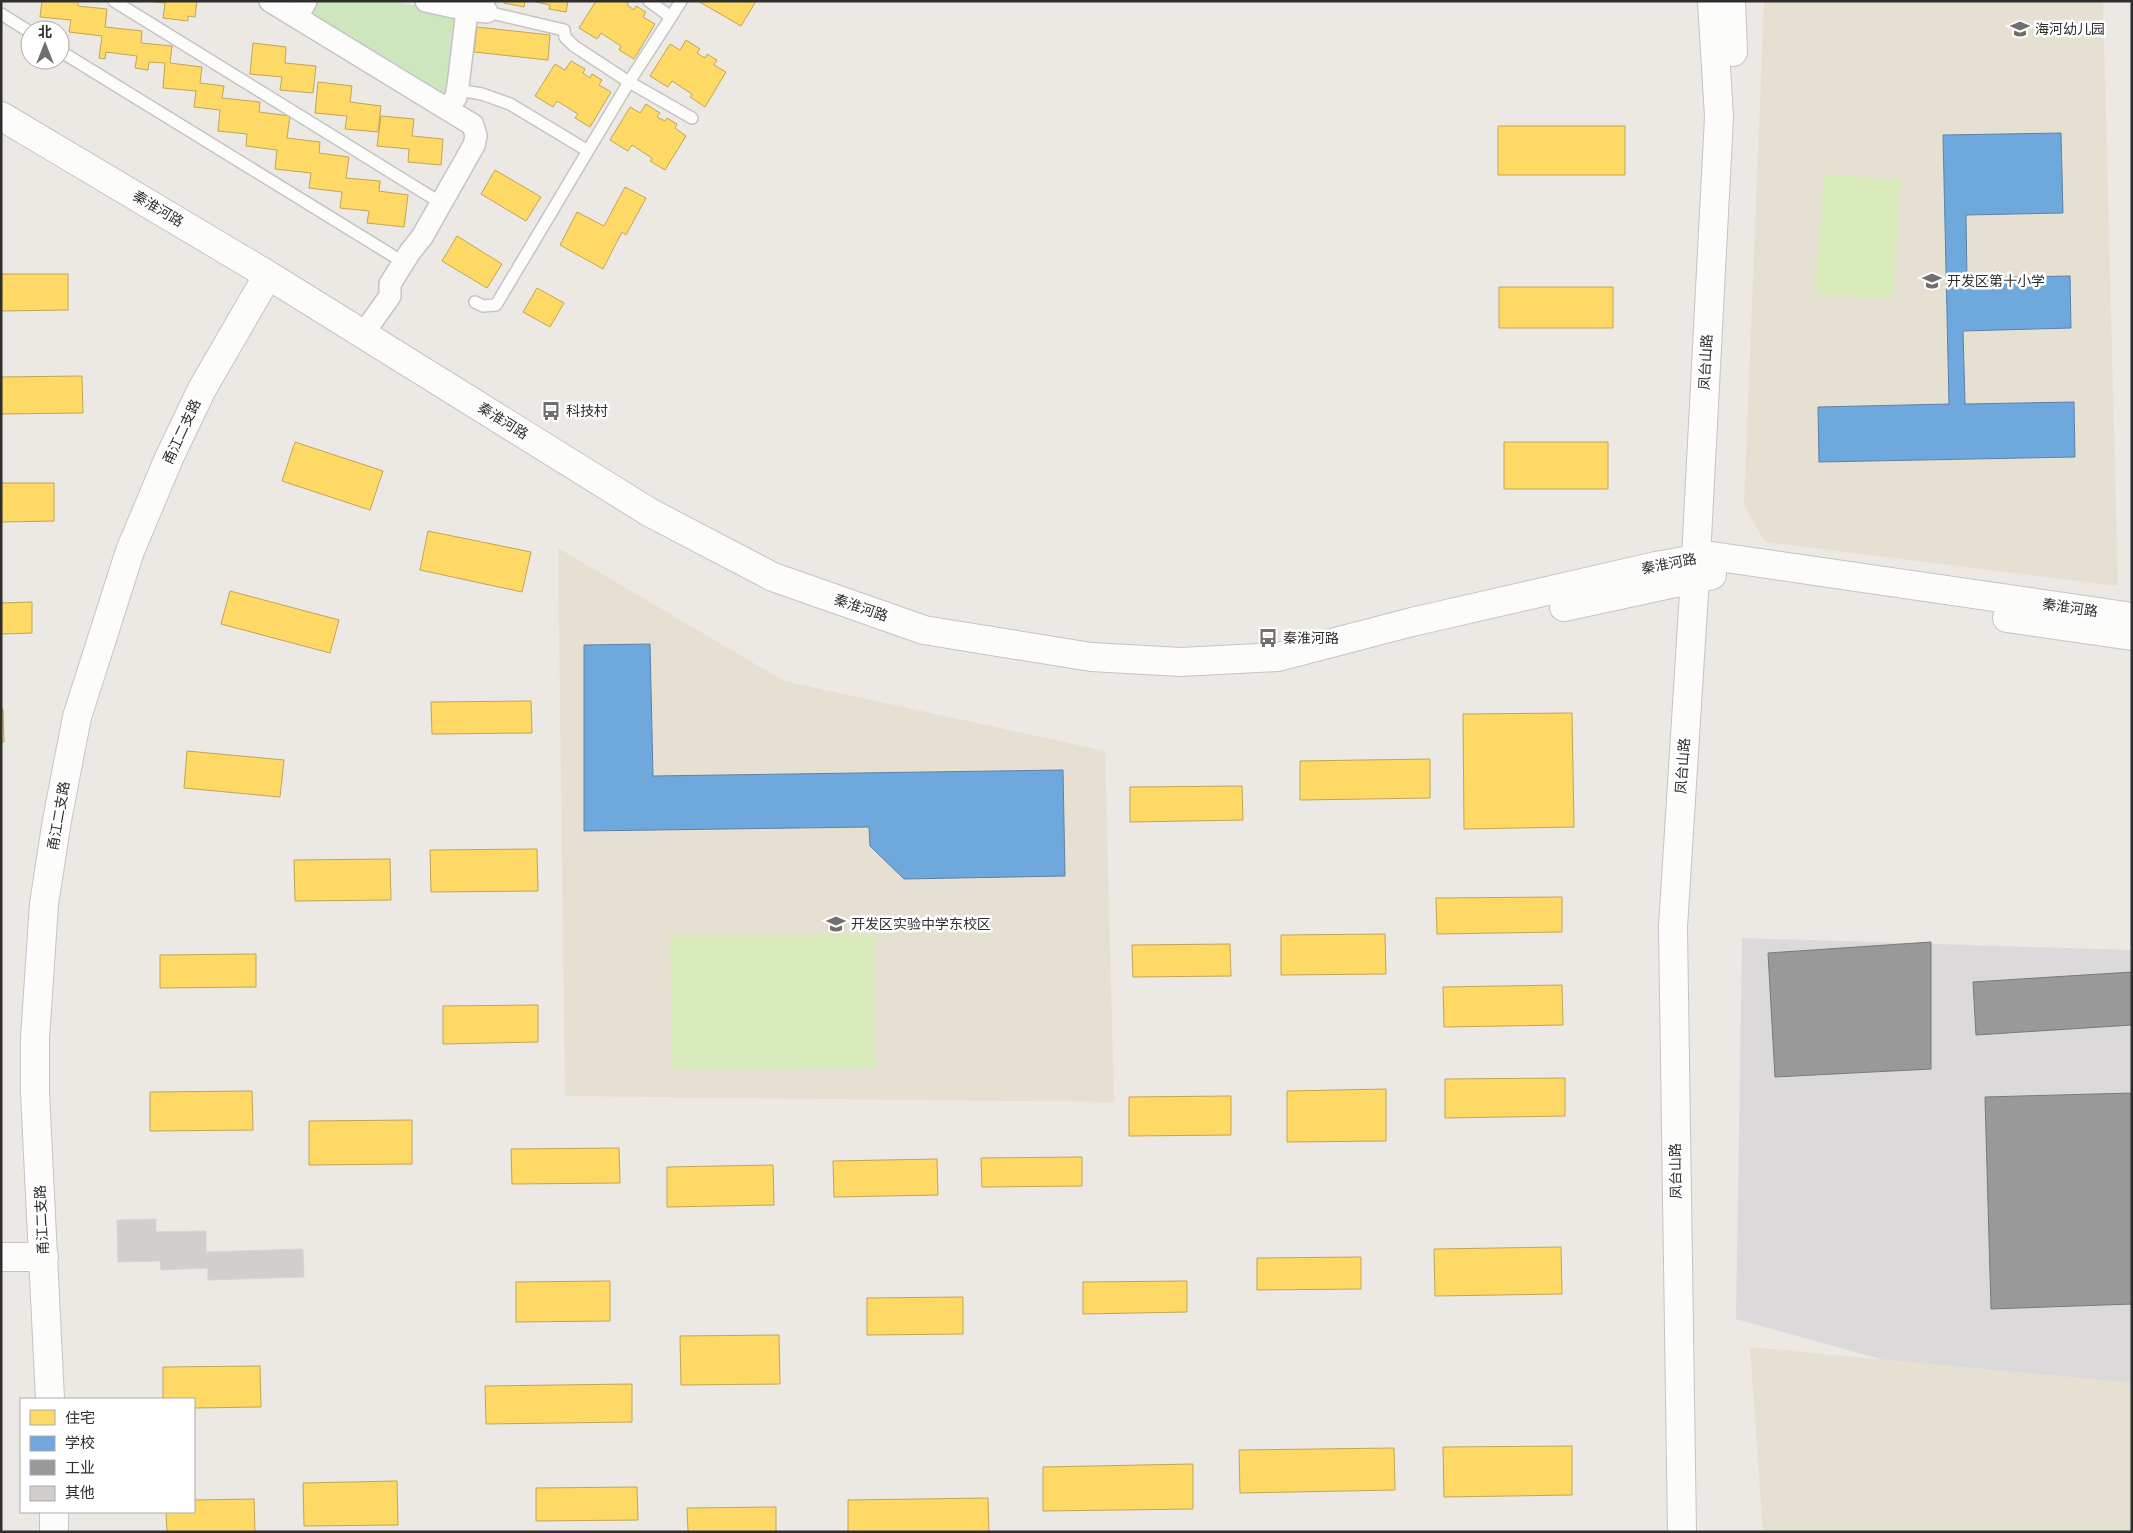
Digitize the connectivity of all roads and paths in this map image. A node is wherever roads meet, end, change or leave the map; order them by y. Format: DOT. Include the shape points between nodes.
graph roads {
  1 [pos="114,1"];
  2 [pos="270,1"];
  3 [pos="426,1"];
  4 [pos="649,1"];
  5 [pos="681,1"];
  6 [pos="1712,1"];
  7 [pos="1731,1"];
  8 [pos="481,8"];
  9 [pos="302,9"];
  10 [pos="1,14"];
  11 [pos="671,18"];
  12 [pos="20,26"];
  13 [pos="70,57"];
  14 [pos="629,82"];
  15 [pos="453,99"];
  16 [pos="1,116"];
  17 [pos="692,118"];
  18 [pos="1,135"];
  19 [pos="588,151"];
  20 [pos="441,203"];
  21 [pos="403,262"];
  22 [pos="263,282"];
  23 [pos="475,302"];
  24 [pos="362,334"];
  25 [pos="1704,567"];
  26 [pos="2132,616"];
  27 [pos="2132,636"];
  28 [pos="1,1257"];
  29 [pos="44,1257"];
  30 [pos="50,1398"];
  31 [pos="54,1513"];
  32 [pos="54,1532"];
  33 [pos="1682,1532"];
  34 [pos="1698,1532"];
  1 -- 20 [label="lane"];
  2 -- 9 [label="street"];
  3 -- 8 [label="street"];
  4 -- 11 [label="lane"];
  5 -- 11 [label="lane"];
  6 -- 25 [label="main road, 凤台山路" via="1719,117"];
  7 -- 25 [label="main road, 凤台山路" via="1736,118"];
  8 -- 14 [label="lane" via="564,30 564,37 574,46"];
  8 -- 15 [label="street"];
  9 -- 15 [label="street"];
  10 -- 12 [label="lane"];
  11 -- 14 [label="lane"];
  13 -- 21 [label="lane"];
  14 -- 17 [label="lane"];
  14 -- 19 [label="lane"];
  15 -- 19 [label="lane" via="482,94 510,104"];
  15 -- 20 [label="street" via="473,125 476,136"];
  16 -- 22 [label="main road, 秦淮河路"];
  18 -- 22 [label="main road, 秦淮河路"];
  19 -- 23 [label="lane" via="496,305 483,306"];
  20 -- 21 [label="street" via="422,238"];
  21 -- 24 [label="street" via="390,284 390,296"];
  22 -- 24 [label="main road, 秦淮河路"];
  22 -- 25 [label="main road, 秦淮河路" via="639,525 765,591 921,646 1092,673 1185,678 1286,673"];
  22 -- 29 [label="main road, 甬江二支路" via="202,390 169,458 130,551 77,717 44,904 37,1009 35,1093"];
  24 -- 25 [label="main road, 秦淮河路" via="658,517 773,577 924,630 1091,657 1181,662 1278,657 1422,620"];
  25 -- 26 [label="main road, 秦淮河路"];
  25 -- 27 [label="main road, 秦淮河路"];
  25 -- 33 [label="main road, 凤台山路" via="1673,927"];
  25 -- 34 [label="main road, 凤台山路" via="1689,928"];
  28 -- 29 [label="main road"];
  29 -- 30 [label="main road, 甬江二支路"];
  31 -- 32 [label="main road"];
}
